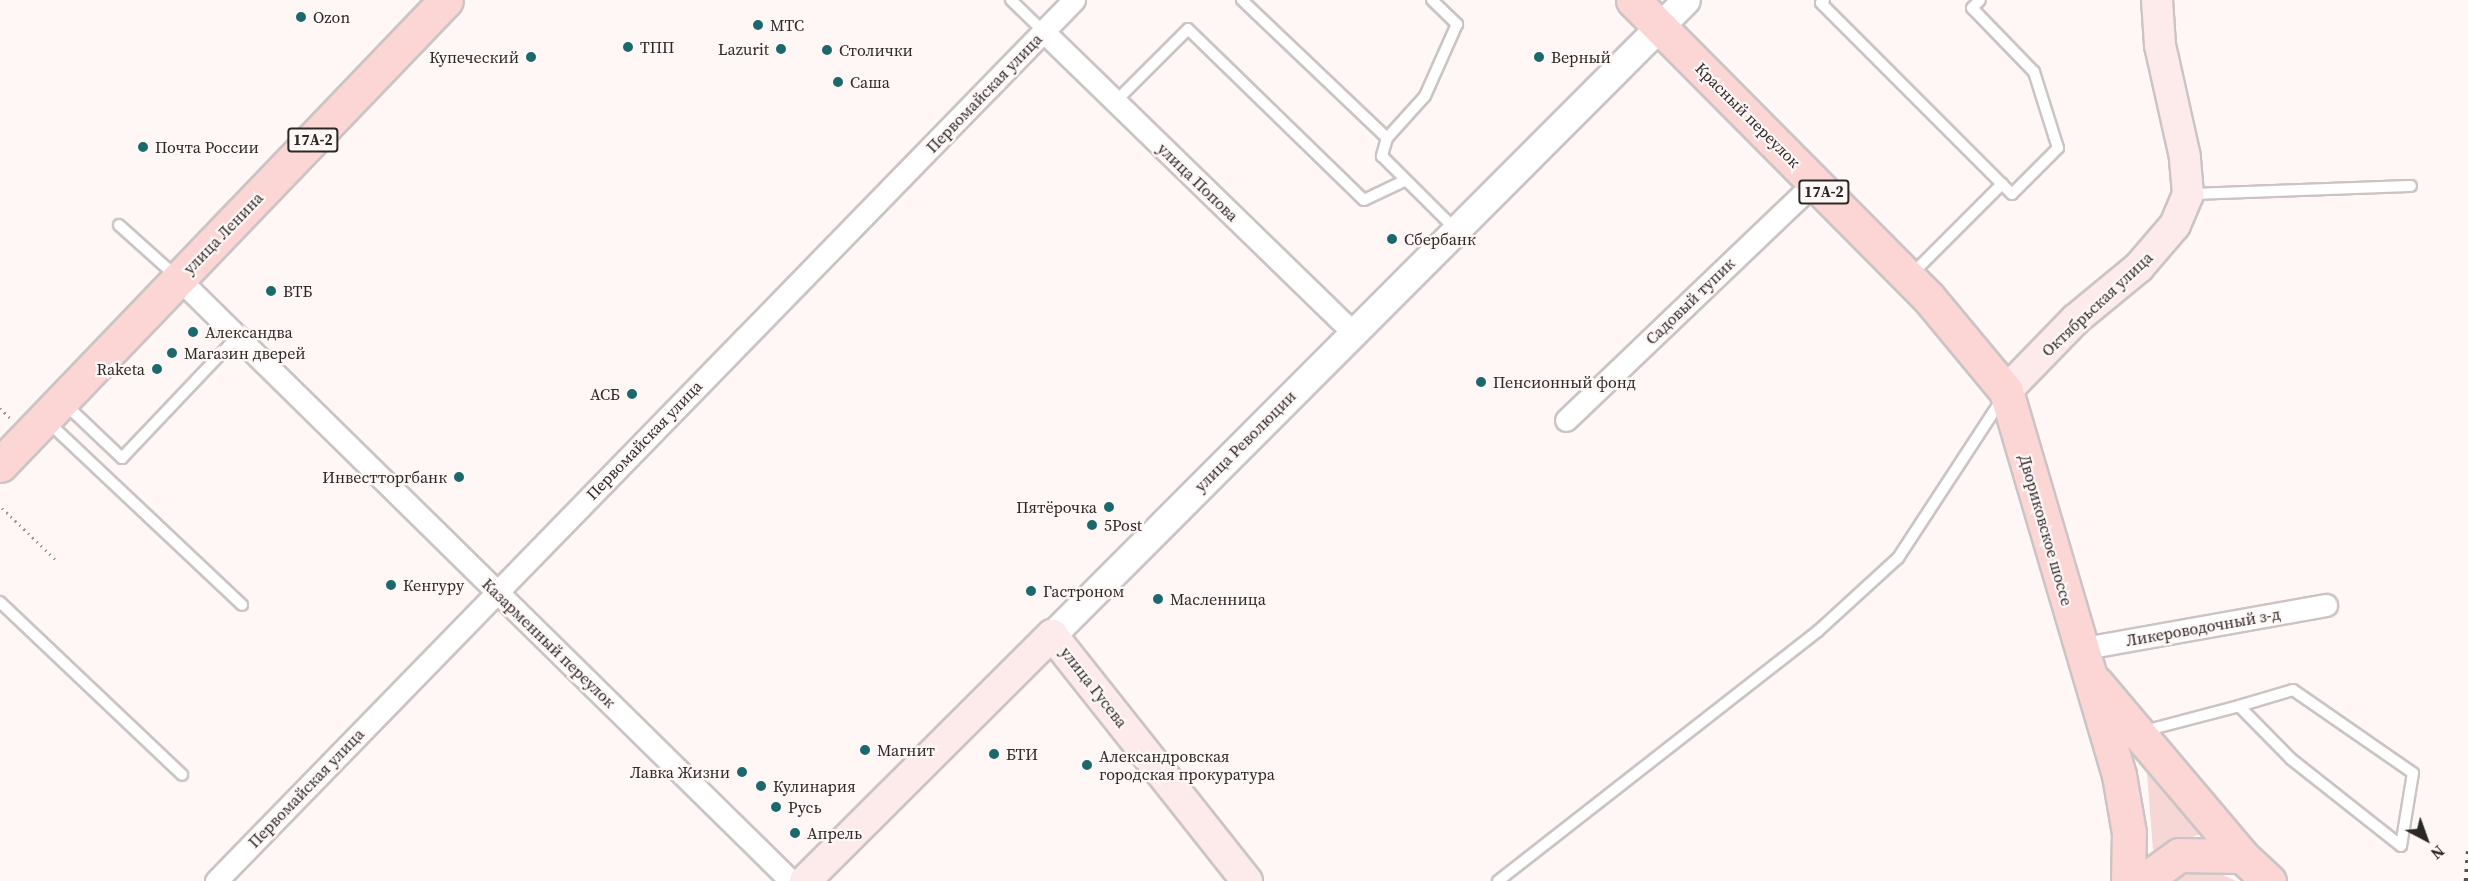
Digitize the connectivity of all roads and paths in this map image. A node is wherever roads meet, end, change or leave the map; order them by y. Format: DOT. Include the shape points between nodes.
graph roads {
  1 [pos="446,0"];
  2 [pos="1011,0"];
  3 [pos="1074,0"];
  4 [pos="1242,0"];
  5 [pos="1432,0"];
  6 [pos="1633,0"];
  7 [pos="1686,0"];
  8 [pos="1824,0"];
  9 [pos="1980,0"];
  10 [pos="2157,0"];
  11 [pos="1659,25"];
  12 [pos="1044,32"];
  13 [pos="1115,102"];
  14 [pos="1387,138"];
  15 [pos="1404,181"];
  16 [pos="1815,182"];
  17 [pos="2002,184"];
  18 [pos="2411,186"];
  19 [pos="2188,194"];
  20 [pos="119,225"];
  21 [pos="1455,229"];
  22 [pos="1908,277"];
  23 [pos="179,279"];
  24 [pos="1352,332"];
  25 [pos="237,338"];
  26 [pos="2007,391"];
  27 [pos="0,408"];
  28 [pos="40,413"];
  29 [pos="1566,420"];
  30 [pos="0,465"];
  31 [pos="2,508"];
  32 [pos="56,560"];
  33 [pos="496,591"];
  34 [pos="0,602"];
  35 [pos="242,605"];
  36 [pos="2326,605"];
  37 [pos="1053,635"];
  38 [pos="2082,659"];
  39 [pos="2239,706"];
  40 [pos="2138,733"];
  41 [pos="182,775"];
  42 [pos="2242,856"];
  43 [pos="216,881"];
  44 [pos="791,881"];
  45 [pos="805,881"];
  46 [pos="1247,881"];
  47 [pos="1498,881"];
  48 [pos="2128,881"];
  49 [pos="2143,881"];
  50 [pos="2269,881"];
  1 -- 23 [label="main road, улица Ленина / 17А-2"];
  2 -- 12 [label="lane"];
  3 -- 12 [label="street, Первомайская улица"];
  4 -- 14 [label="lane"];
  5 -- 14 [label="lane" via="1457,24 1425,96"];
  6 -- 11 [label="main road, Красный переулок / 17А-2"];
  7 -- 11 [label="street, улица Революции"];
  8 -- 17 [label="lane" via="1821,3"];
  9 -- 17 [label="lane" via="1972,8 2034,72 2058,148 2012,194"];
  10 -- 19 [label="main road, Октябрьская улица" via="2160,45 2185,158"];
  11 -- 16 [label="main road, Красный переулок / 17А-2"];
  11 -- 21 [label="street, улица Революции"];
  12 -- 13 [label="street, улица Попова"];
  12 -- 33 [label="street, Первомайская улица"];
  13 -- 15 [label="lane" via="1188,29 1364,200"];
  13 -- 24 [label="street, улица Попова"];
  14 -- 15 [label="lane" via="1382,156"];
  15 -- 21 [label="lane"];
  16 -- 22 [label="main road, Красный переулок / 17А-2"];
  16 -- 29 [label="street, Садовый тупик"];
  17 -- 22 [label="lane"];
  18 -- 19 [label="lane"];
  19 -- 26 [label="main road, Октябрьская улица" via="2175,225 2139,267 2076,319"];
  20 -- 23 [label="lane"];
  21 -- 24 [label="street, улица Революции"];
  22 -- 26 [label="main road, Красный переулок / 17А-2"];
  23 -- 25 [label="street, Казарменный переулок"];
  23 -- 28 [label="main road, улица Ленина / 17А-2"];
  24 -- 37 [label="street, улица Революции"];
  25 -- 28 [label="lane" via="122,458"];
  25 -- 33 [label="street, Казарменный переулок"];
  26 -- 38 [label="main road, Двориковское шоссе / 17А-2"];
  26 -- 47 [label="lane" via="1898,558 1818,631"];
  27 -- 28 [label="path"];
  28 -- 30 [label="main road, улица Ленина / 17А-2"];
  28 -- 35 [label="lane"];
  31 -- 32 [label="path"];
  33 -- 43 [label="street, Первомайская улица"];
  33 -- 44 [label="street, Казарменный переулок"];
  34 -- 41 [label="lane"];
  36 -- 38 [label="street, Ликероводочный з-д"];
  37 -- 45 [label="main road, улица Революции"];
  37 -- 46 [label="main road, улица Гусева"];
  38 -- 40 [label="main road"];
  38 -- 48 [label="main road, Двориковское шоссе" via="2119,775 2129,833"];
  39 -- 39 [label="lane" via="2291,759 2401,846 2413,774 2293,690"];
  39 -- 40 [label="lane"];
  40 -- 42 [label="main road"];
  42 -- 49 [label="main road" via="2179,855"];
  42 -- 50 [label="main road"];
}
